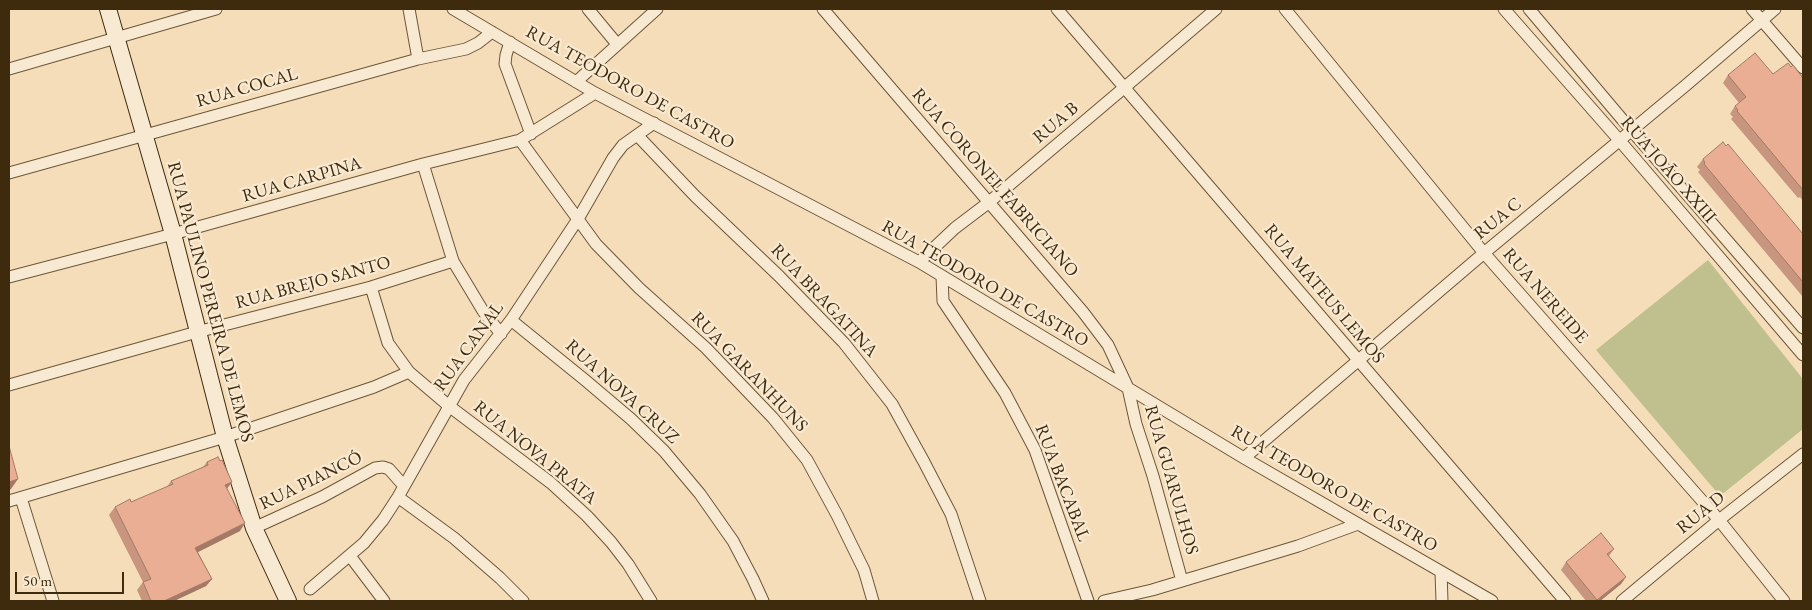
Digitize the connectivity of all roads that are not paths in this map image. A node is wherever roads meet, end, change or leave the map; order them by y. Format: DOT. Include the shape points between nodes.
graph roads {
  1 [pos="108,9"];
  2 [pos="216,9"];
  3 [pos="408,9"];
  4 [pos="453,9"];
  5 [pos="588,9"];
  6 [pos="657,9"];
  7 [pos="823,9"];
  8 [pos="1057,9"];
  9 [pos="1216,9"];
  10 [pos="1284,9"];
  11 [pos="1504,9"];
  12 [pos="1529,9"];
  13 [pos="1752,9"];
  14 [pos="1775,9"];
  15 [pos="1762,20"];
  16 [pos="492,32"];
  17 [pos="116,37"];
  18 [pos="510,42"];
  19 [pos="617,44"];
  20 [pos="418,59"];
  21 [pos="1803,68"];
  22 [pos="9,69"];
  23 [pos="576,82"];
  24 [pos="1125,87"];
  25 [pos="595,93"];
  26 [pos="654,123"];
  27 [pos="1632,131"];
  28 [pos="531,134"];
  29 [pos="143,135"];
  30 [pos="638,136"];
  31 [pos="520,140"];
  32 [pos="1620,141"];
  33 [pos="423,164"];
  34 [pos="9,173"];
  35 [pos="988,203"];
  36 [pos="578,219"];
  37 [pos="173,234"];
  38 [pos="1484,254"];
  39 [pos="453,261"];
  40 [pos="919,262"];
  41 [pos="942,276"];
  42 [pos="9,277"];
  43 [pos="371,287"];
  44 [pos="511,320"];
  45 [pos="1803,328"];
  46 [pos="197,332"];
  47 [pos="501,334"];
  48 [pos="1803,355"];
  49 [pos="1357,361"];
  50 [pos="409,372"];
  51 [pos="9,385"];
  52 [pos="1128,388"];
  53 [pos="449,406"];
  54 [pos="225,437"];
  55 [pos="1803,454"];
  56 [pos="1244,458"];
  57 [pos="404,486"];
  58 [pos="21,498"];
  59 [pos="398,498"];
  60 [pos="9,501"];
  61 [pos="1719,520"];
  62 [pos="1358,524"];
  63 [pos="254,528"];
  64 [pos="350,556"];
  65 [pos="1441,572"];
  66 [pos="1182,581"];
  67 [pos="310,589"];
  68 [pos="1154,596"];
  69 [pos="53,601"];
  70 [pos="288,601"];
  71 [pos="384,601"];
  72 [pos="523,601"];
  73 [pos="651,601"];
  74 [pos="763,601"];
  75 [pos="873,601"];
  76 [pos="980,601"];
  77 [pos="1088,601"];
  78 [pos="1104,601"];
  79 [pos="1442,601"];
  80 [pos="1492,601"];
  81 [pos="1564,601"];
  82 [pos="1622,601"];
  83 [pos="1784,601"];
  1 -- 17 [label="street, RUA PAULINO PEREIRA DE LEMOS"];
  2 -- 17 [label="street"];
  3 -- 20 [label="street"];
  4 -- 16 [label="street, RUA TEODORO DE CASTRO"];
  5 -- 19 [label="street"];
  6 -- 19 [label="street"];
  7 -- 35 [label="street, RUA CORONEL FABRICIANO"];
  8 -- 24 [label="street, RUA MATEUS LEMOS"];
  9 -- 24 [label="street, RUA B"];
  10 -- 38 [label="street, RUA NEREIDE"];
  11 -- 32 [label="street, RUA JOÃO XXIII"];
  12 -- 27 [label="street, RUA JOÃO XXIII"];
  13 -- 15 [label="street"];
  14 -- 15 [label="street, RUA C"];
  15 -- 21 [label="street"];
  15 -- 27 [label="street, RUA C"];
  16 -- 18 [label="street, RUA TEODORO DE CASTRO"];
  16 -- 20 [label="street, RUA COCAL" via="466,49"];
  17 -- 22 [label="street"];
  17 -- 29 [label="street, RUA PAULINO PEREIRA DE LEMOS"];
  18 -- 23 [label="street, RUA TEODORO DE CASTRO"];
  18 -- 28 [label="street" via="505,64"];
  19 -- 23 [label="street"];
  20 -- 29 [label="street, RUA COCAL"];
  23 -- 25 [label="street, RUA TEODORO DE CASTRO"];
  24 -- 35 [label="street, RUA B"];
  24 -- 49 [label="street, RUA MATEUS LEMOS"];
  25 -- 26 [label="street, RUA TEODORO DE CASTRO"];
  25 -- 28 [label="street, RUA CARPINA"];
  26 -- 30 [label="street, RUA CANAL"];
  26 -- 40 [label="street, RUA TEODORO DE CASTRO"];
  27 -- 32 [label="street, RUA C"];
  27 -- 45 [label="street, RUA JOÃO XXIII"];
  28 -- 31 [label="street, RUA CARPINA"];
  29 -- 34 [label="street, RUA COCAL"];
  29 -- 37 [label="street, RUA PAULINO PEREIRA DE LEMOS"];
  30 -- 36 [label="street, RUA CANAL" via="623,145 613,158"];
  30 -- 76 [label="street, RUA BRAGATINA" via="844,343 892,404 951,514"];
  31 -- 33 [label="street, RUA CARPINA"];
  31 -- 36 [label="street, RUA GARANHUNS"];
  32 -- 38 [label="street, RUA C"];
  32 -- 48 [label="street, RUA JOÃO XXIII"];
  33 -- 37 [label="street, RUA CARPINA"];
  33 -- 39 [label="street"];
  35 -- 40 [label="street, RUA B"];
  35 -- 52 [label="street, RUA CORONEL FABRICIANO" via="1108,345"];
  36 -- 44 [label="street, RUA CANAL"];
  36 -- 75 [label="street, RUA GARANHUNS" via="596,244 638,288 706,348 773,418 807,460 864,570"];
  37 -- 42 [label="street, RUA CARPINA"];
  37 -- 46 [label="street, RUA PAULINO PEREIRA DE LEMOS"];
  38 -- 49 [label="street, RUA C"];
  38 -- 61 [label="street, RUA NEREIDE"];
  39 -- 43 [label="street, RUA BREJO SANTO"];
  39 -- 47 [label="street"];
  40 -- 41 [label="street, RUA TEODORO DE CASTRO"];
  41 -- 52 [label="street, RUA TEODORO DE CASTRO"];
  41 -- 77 [label="street, RUA BACABAL" via="943,301 1005,393 1035,450"];
  43 -- 46 [label="street, RUA BREJO SANTO"];
  43 -- 50 [label="street, RUA NOVA PRATA" via="388,343"];
  44 -- 47 [label="street, RUA CANAL"];
  44 -- 74 [label="street, RUA NOVA CRUZ" via="631,419 664,451 700,494 733,542"];
  46 -- 51 [label="street, RUA BREJO SANTO"];
  46 -- 54 [label="street, RUA PAULINO PEREIRA DE LEMOS"];
  47 -- 53 [label="street, RUA CANAL" via="464,380"];
  49 -- 56 [label="street, RUA C"];
  49 -- 81 [label="street, RUA MATEUS LEMOS"];
  50 -- 53 [label="street, RUA NOVA PRATA"];
  50 -- 54 [label="street"];
  52 -- 56 [label="street, RUA TEODORO DE CASTRO"];
  52 -- 66 [label="street, RUA GUARULHOS"];
  53 -- 57 [label="street, RUA CANAL"];
  53 -- 73 [label="street, RUA NOVA PRATA" via="551,483 586,516 628,564"];
  54 -- 58 [label="street"];
  54 -- 63 [label="street, RUA PAULINO PEREIRA DE LEMOS"];
  55 -- 61 [label="street, RUA D"];
  56 -- 62 [label="street, RUA TEODORO DE CASTRO"];
  57 -- 59 [label="street, RUA CANAL"];
  57 -- 63 [label="street, RUA PIANCÓ" via="389,469 375,468"];
  58 -- 60 [label="street"];
  58 -- 69 [label="street"];
  59 -- 64 [label="street, RUA CANAL" via="370,536"];
  59 -- 72 [label="street" via="454,538"];
  61 -- 82 [label="street, RUA D"];
  61 -- 83 [label="street, RUA NEREIDE"];
  62 -- 65 [label="street, RUA TEODORO DE CASTRO"];
  62 -- 66 [label="street"];
  63 -- 70 [label="street, RUA PAULINO PEREIRA DE LEMOS"];
  64 -- 67 [label="street, RUA CANAL"];
  64 -- 71 [label="street"];
  65 -- 79 [label="street"];
  65 -- 80 [label="street, RUA TEODORO DE CASTRO"];
  66 -- 68 [label="street"];
  68 -- 78 [label="street"];
}
